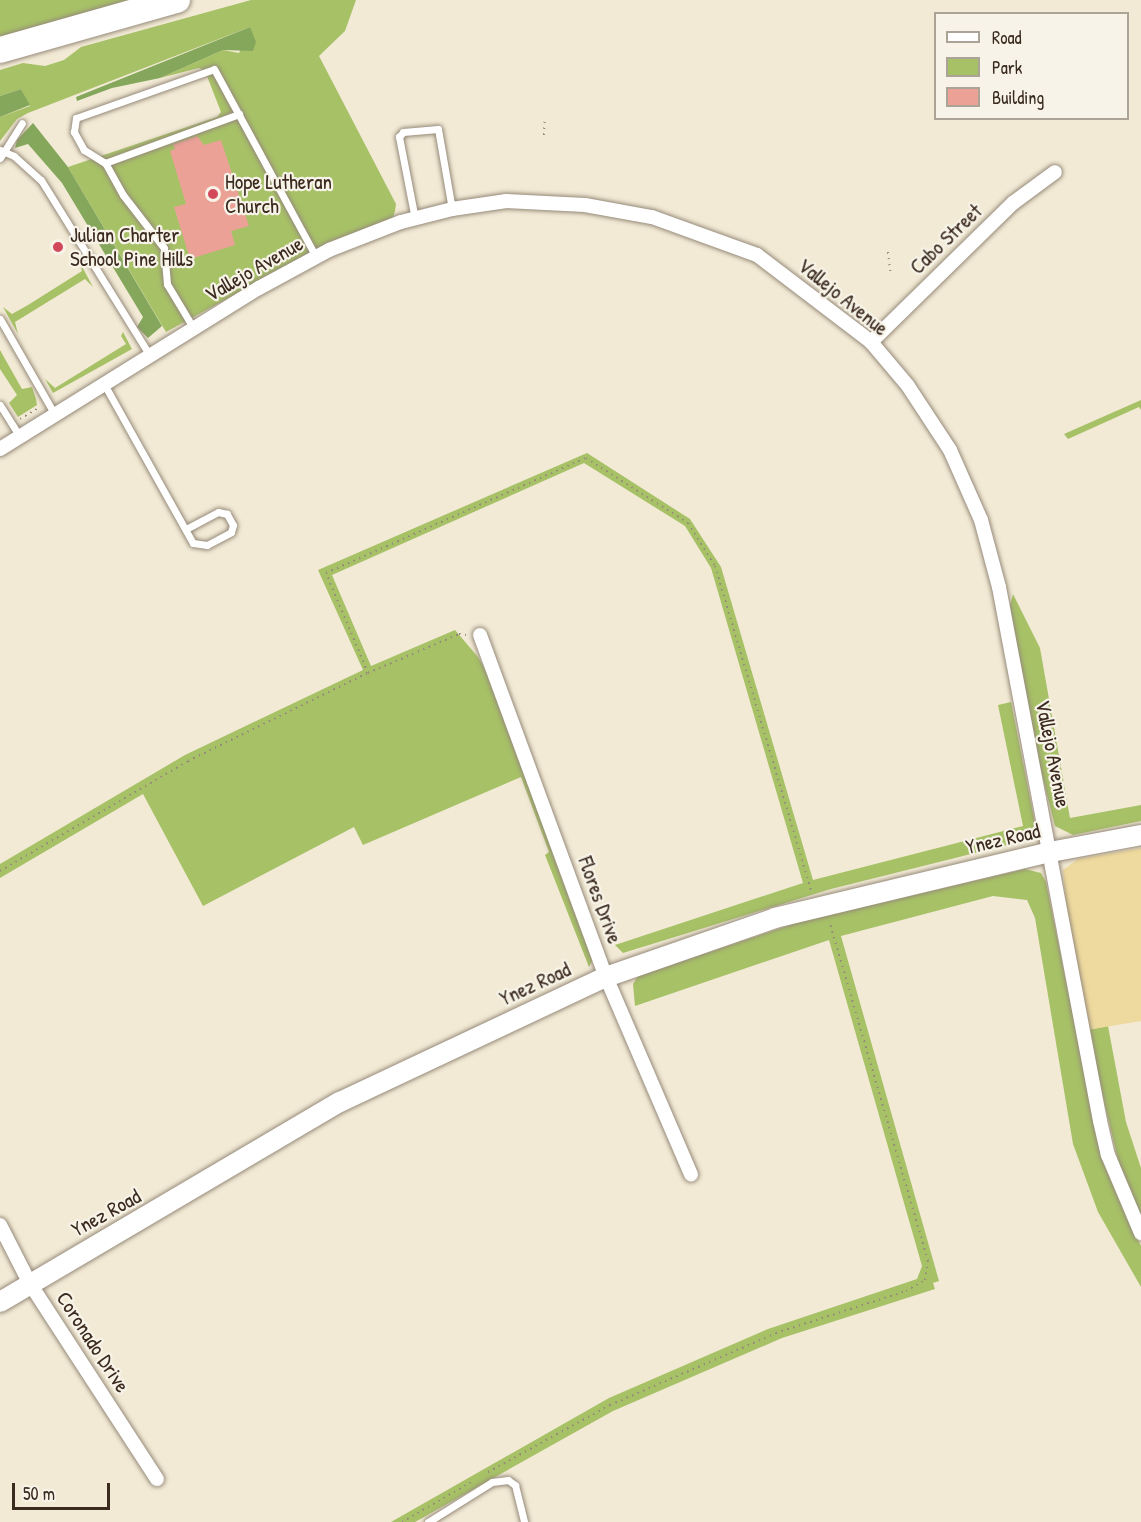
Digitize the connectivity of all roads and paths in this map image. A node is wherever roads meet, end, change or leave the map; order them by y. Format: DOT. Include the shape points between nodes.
graph roads {
  1 [pos="177,0"];
  2 [pos="0,50"];
  3 [pos="239,114"];
  4 [pos="545,117"];
  5 [pos="22,123"];
  6 [pos="544,135"];
  7 [pos="1,153"];
  8 [pos="105,163"];
  9 [pos="1056,172"];
  10 [pos="452,209"];
  11 [pos="415,219"];
  12 [pos="888,252"];
  13 [pos="316,257"];
  14 [pos="891,275"];
  15 [pos="0,319"];
  16 [pos="194,329"];
  17 [pos="871,342"];
  18 [pos="150,356"];
  19 [pos="104,384"];
  20 [pos="0,405"];
  21 [pos="55,415"];
  22 [pos="20,436"];
  23 [pos="0,449"];
  24 [pos="186,529"];
  25 [pos="480,635"];
  26 [pos="1141,835"];
  27 [pos="1050,852"];
  28 [pos="0,871"];
  29 [pos="606,977"];
  30 [pos="690,1174"];
  31 [pos="0,1225"];
  32 [pos="1141,1233"];
  33 [pos="29,1282"];
  34 [pos="0,1302"];
  35 [pos="157,1479"];
  36 [pos="428,1522"];
  37 [pos="524,1522"];
  1 -- 2 [label="highway"];
  3 -- 8 [label="lane"];
  3 -- 8 [label="lane" via="214,69 76,118 74,132 84,150"];
  3 -- 13 [label="lane"];
  4 -- 6 [label="path"];
  5 -- 7 [label="lane"];
  7 -- 18 [label="lane" via="41,180"];
  8 -- 16 [label="lane" via="123,195 164,248 167,284"];
  9 -- 17 [label="street, Cabo Street" via="1013,203"];
  10 -- 11 [label="street, Vallejo Avenue"];
  10 -- 11 [label="lane" via="438,129 403,132 399,137"];
  10 -- 17 [label="street, Vallejo Avenue" via="506,201 585,205 652,217 710,235 758,255"];
  11 -- 13 [label="street, Vallejo Avenue"];
  12 -- 14 [label="path"];
  13 -- 16 [label="street, Vallejo Avenue"];
  15 -- 21 [label="lane"];
  16 -- 18 [label="street, Vallejo Avenue"];
  17 -- 27 [label="street, Vallejo Avenue" via="908,386 951,450 981,520 999,587"];
  18 -- 19 [label="street, Vallejo Avenue"];
  19 -- 21 [label="street, Vallejo Avenue"];
  19 -- 24 [label="lane"];
  20 -- 22 [label="lane"];
  21 -- 22 [label="street, Vallejo Avenue"];
  22 -- 23 [label="street, Vallejo Avenue"];
  24 -- 24 [label="lane" via="193,543 207,545 231,532 233,525 227,514 218,512"];
  25 -- 28 [label="path" via="459,634 188,760"];
  25 -- 29 [label="street, Flores Drive"];
  26 -- 27 [label="main road, Ynez Road"];
  27 -- 29 [label="main road, Ynez Road" via="776,918"];
  27 -- 32 [label="street, Vallejo Avenue" via="1107,1155"];
  29 -- 30 [label="street, Flores Drive"];
  29 -- 33 [label="main road, Ynez Road" via="340,1102 156,1213"];
  31 -- 33 [label="street, Coronado Drive"];
  33 -- 34 [label="main road, Ynez Road"];
  33 -- 35 [label="street, Coronado Drive"];
  36 -- 37 [label="lane" via="492,1482 508,1480 515,1485"];
}
